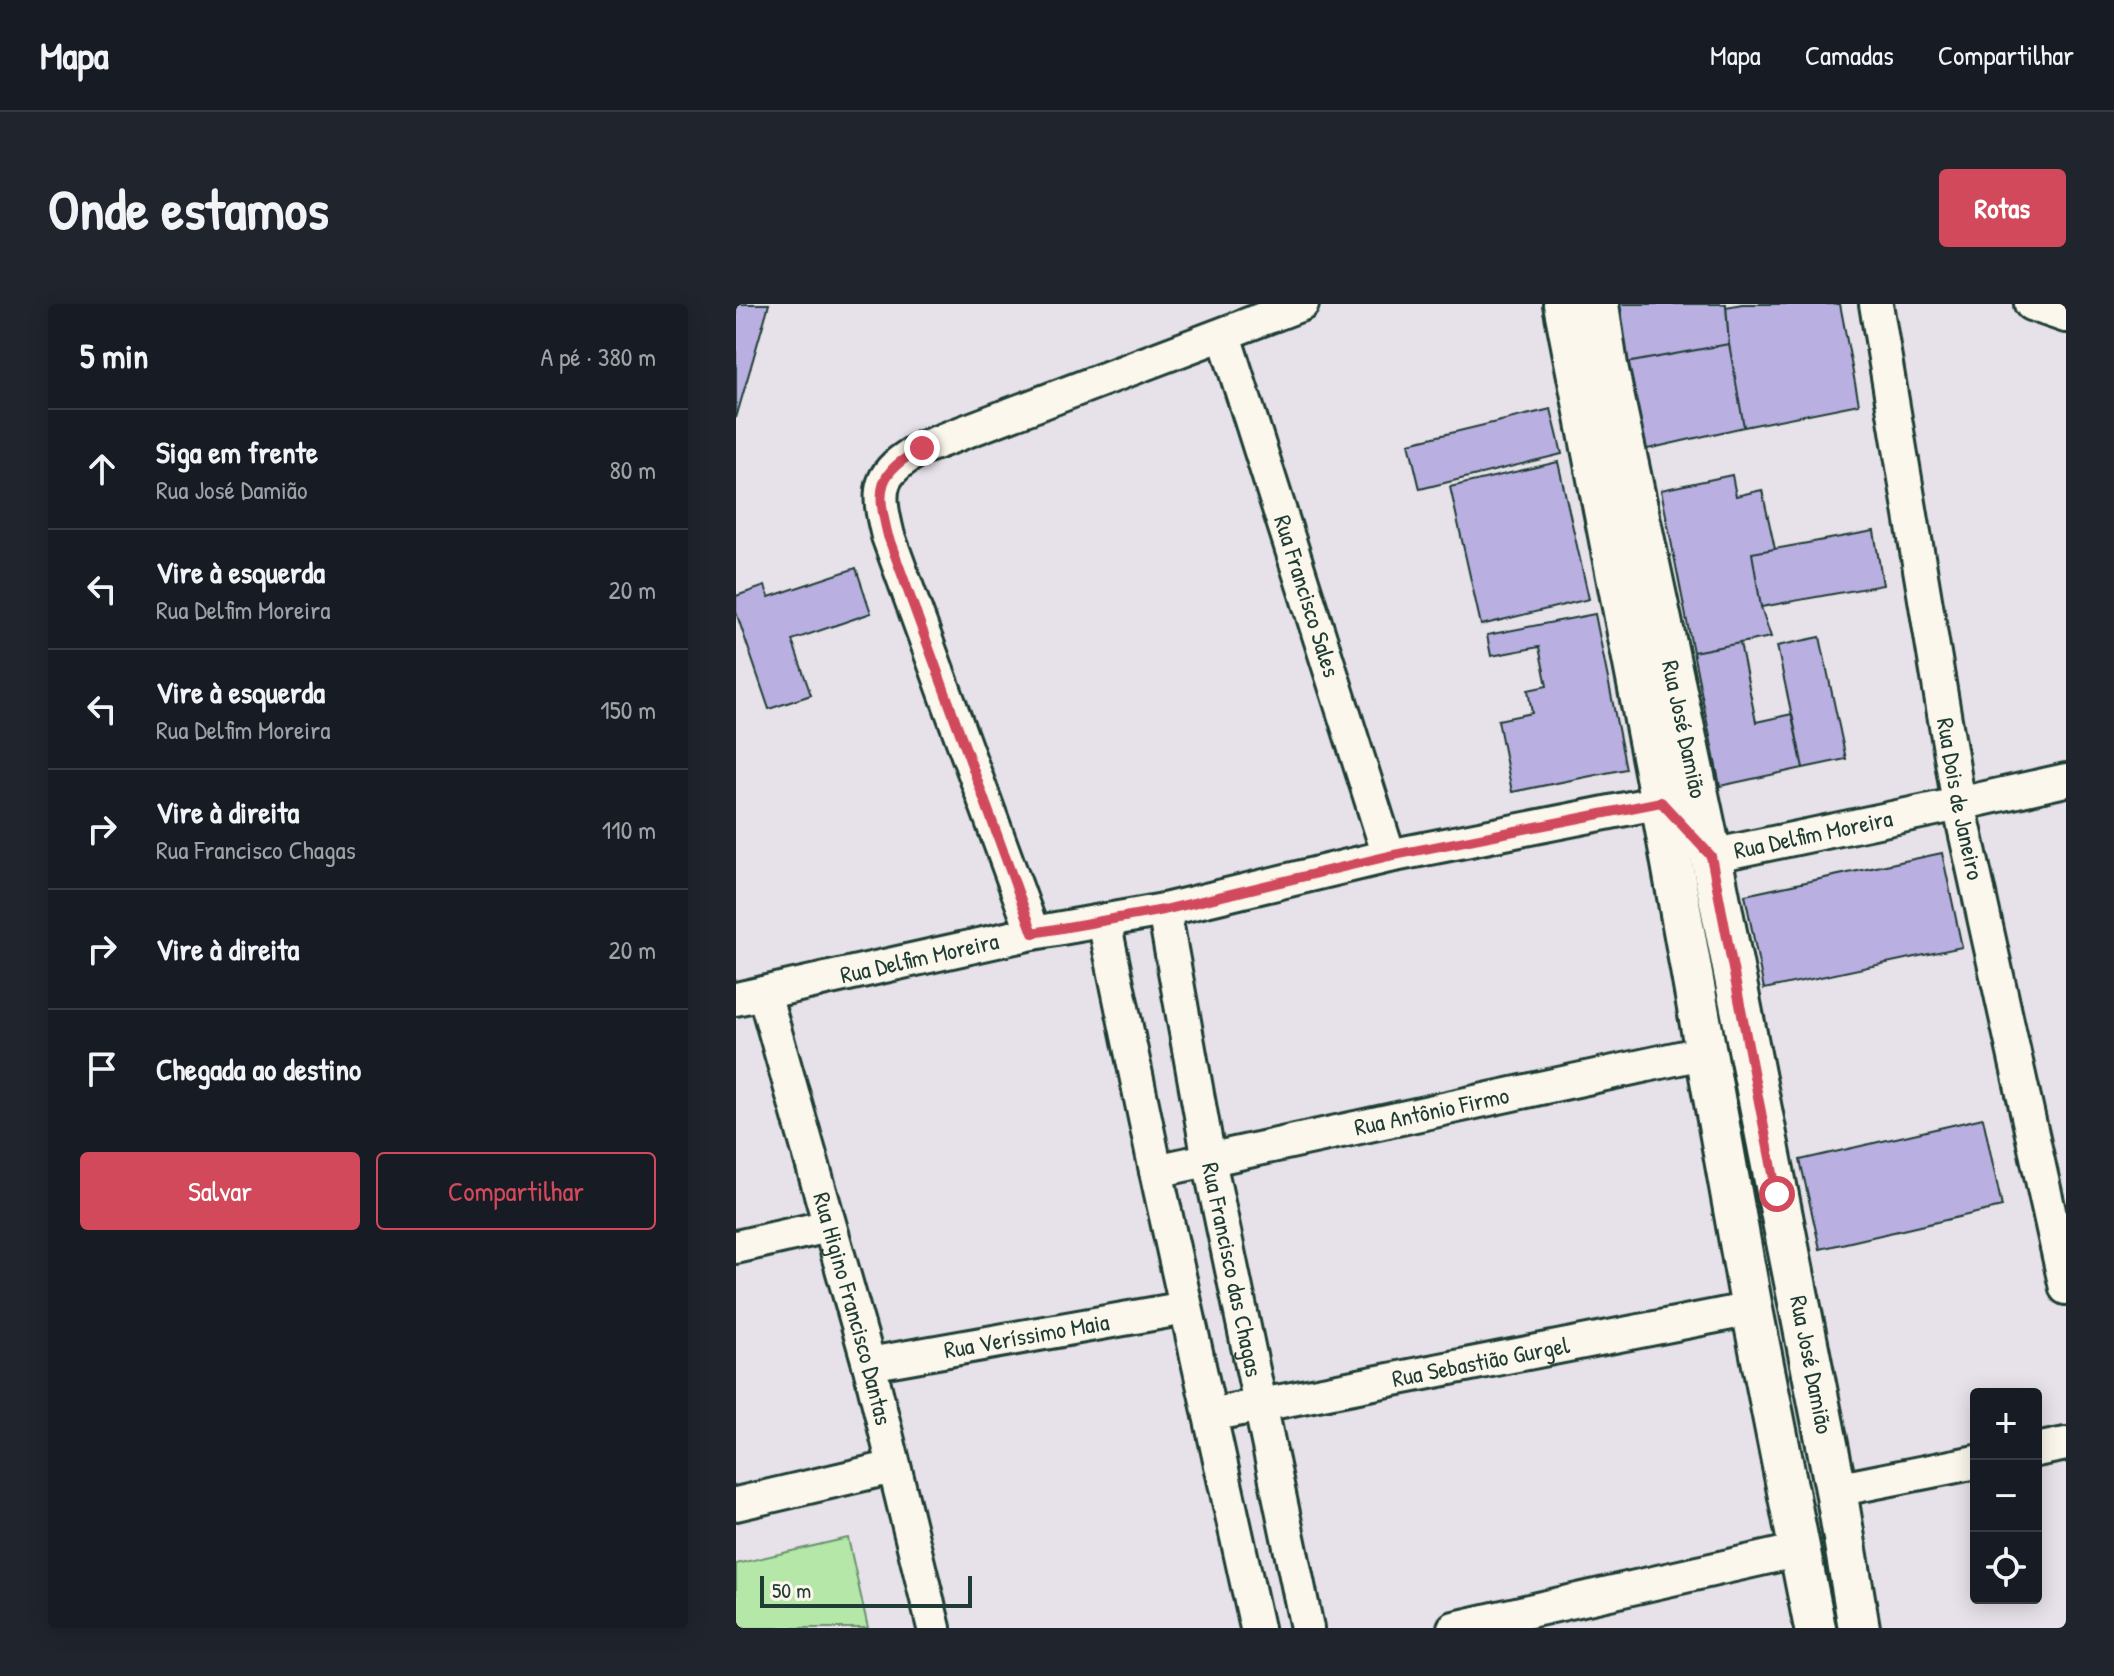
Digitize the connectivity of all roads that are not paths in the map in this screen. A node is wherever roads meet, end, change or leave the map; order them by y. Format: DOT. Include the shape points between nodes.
graph roads {
  1 [pos="1302,304"];
  2 [pos="1564,304"];
  3 [pos="1598,304"];
  4 [pos="1876,304"];
  5 [pos="2031,304"];
  6 [pos="2062,311"];
  7 [pos="1224,335"];
  8 [pos="2066,780"];
  9 [pos="1661,802"];
  10 [pos="1959,804"];
  11 [pos="1389,856"];
  12 [pos="1711,856"];
  13 [pos="1164,910"];
  14 [pos="1104,921"];
  15 [pos="1033,933"];
  16 [pos="750,996"];
  17 [pos="1707,1052"];
  18 [pos="1209,1160"];
  19 [pos="1156,1171"];
  20 [pos="1777,1194"];
  21 [pos="1734,1204"];
  22 [pos="829,1226"];
  23 [pos="736,1247"];
  24 [pos="2066,1288"];
  25 [pos="1186,1308"];
  26 [pos="1752,1309"];
  27 [pos="869,1364"];
  28 [pos="1260,1405"];
  29 [pos="1210,1415"];
  30 [pos="2066,1444"];
  31 [pos="2042,1449"];
  32 [pos="1970,1463"];
  33 [pos="894,1467"];
  34 [pos="1836,1490"];
  35 [pos="736,1504"];
  36 [pos="1800,1550"];
  37 [pos="934,1628"];
  38 [pos="1257,1628"];
  39 [pos="1307,1628"];
  40 [pos="1454,1628"];
  41 [pos="1815,1628"];
  42 [pos="1859,1628"];
  1 -- 7 [label="street"];
  2 -- 9 [label="street, Rua José Damião"];
  3 -- 12 [label="street, Rua José Damião"];
  4 -- 10 [label="street, Rua Dois de Janeiro"];
  5 -- 6 [label="street"];
  7 -- 11 [label="street, Rua Francisco Sales"];
  7 -- 15 [label="street" via="922,448 895,465 883,484 888,536"];
  8 -- 10 [label="street, Rua Delfim Moreira"];
  9 -- 11 [label="street, Rua Delfim Moreira"];
  9 -- 12 [label="street, Rua Delfim Moreira"];
  9 -- 17 [label="street, Rua José Damião"];
  10 -- 12 [label="street, Rua Delfim Moreira"];
  10 -- 24 [label="street, Rua Dois de Janeiro"];
  11 -- 13 [label="street, Rua Delfim Moreira"];
  12 -- 20 [label="street, Rua José Damião"];
  13 -- 14 [label="street, Rua Delfim Moreira"];
  13 -- 18 [label="street, Rua Francisco das Chagas"];
  14 -- 15 [label="street, Rua Delfim Moreira"];
  14 -- 19 [label="street"];
  15 -- 16 [label="street, Rua Delfim Moreira"];
  16 -- 22 [label="street, Rua Higino Francisco Dantas"];
  17 -- 18 [label="street, Rua Antônio Firmo"];
  17 -- 21 [label="street, Rua José Damião"];
  18 -- 19 [label="street, Rua Antônio Firmo"];
  18 -- 28 [label="street, Rua Francisco das Chagas"];
  19 -- 25 [label="street"];
  20 -- 21 [label="street"];
  20 -- 34 [label="street, Rua José Damião"];
  21 -- 26 [label="street, Rua José Damião"];
  22 -- 23 [label="street"];
  22 -- 27 [label="street, Rua Higino Francisco Dantas"];
  25 -- 27 [label="street, Rua Veríssimo Maia"];
  25 -- 29 [label="street"];
  26 -- 28 [label="street, Rua Sebastião Gurgel"];
  26 -- 36 [label="street, Rua José Damião"];
  27 -- 33 [label="street, Rua Higino Francisco Dantas"];
  28 -- 29 [label="street, Rua Sebastião Gurgel"];
  28 -- 39 [label="street, Rua Francisco das Chagas"];
  29 -- 38 [label="street"];
  30 -- 31 [label="street"];
  32 -- 34 [label="street"];
  33 -- 35 [label="street"];
  33 -- 37 [label="street, Rua Higino Francisco Dantas"];
  34 -- 42 [label="street, Rua José Damião"];
  36 -- 40 [label="street"];
  36 -- 41 [label="street, Rua José Damião"];
}
